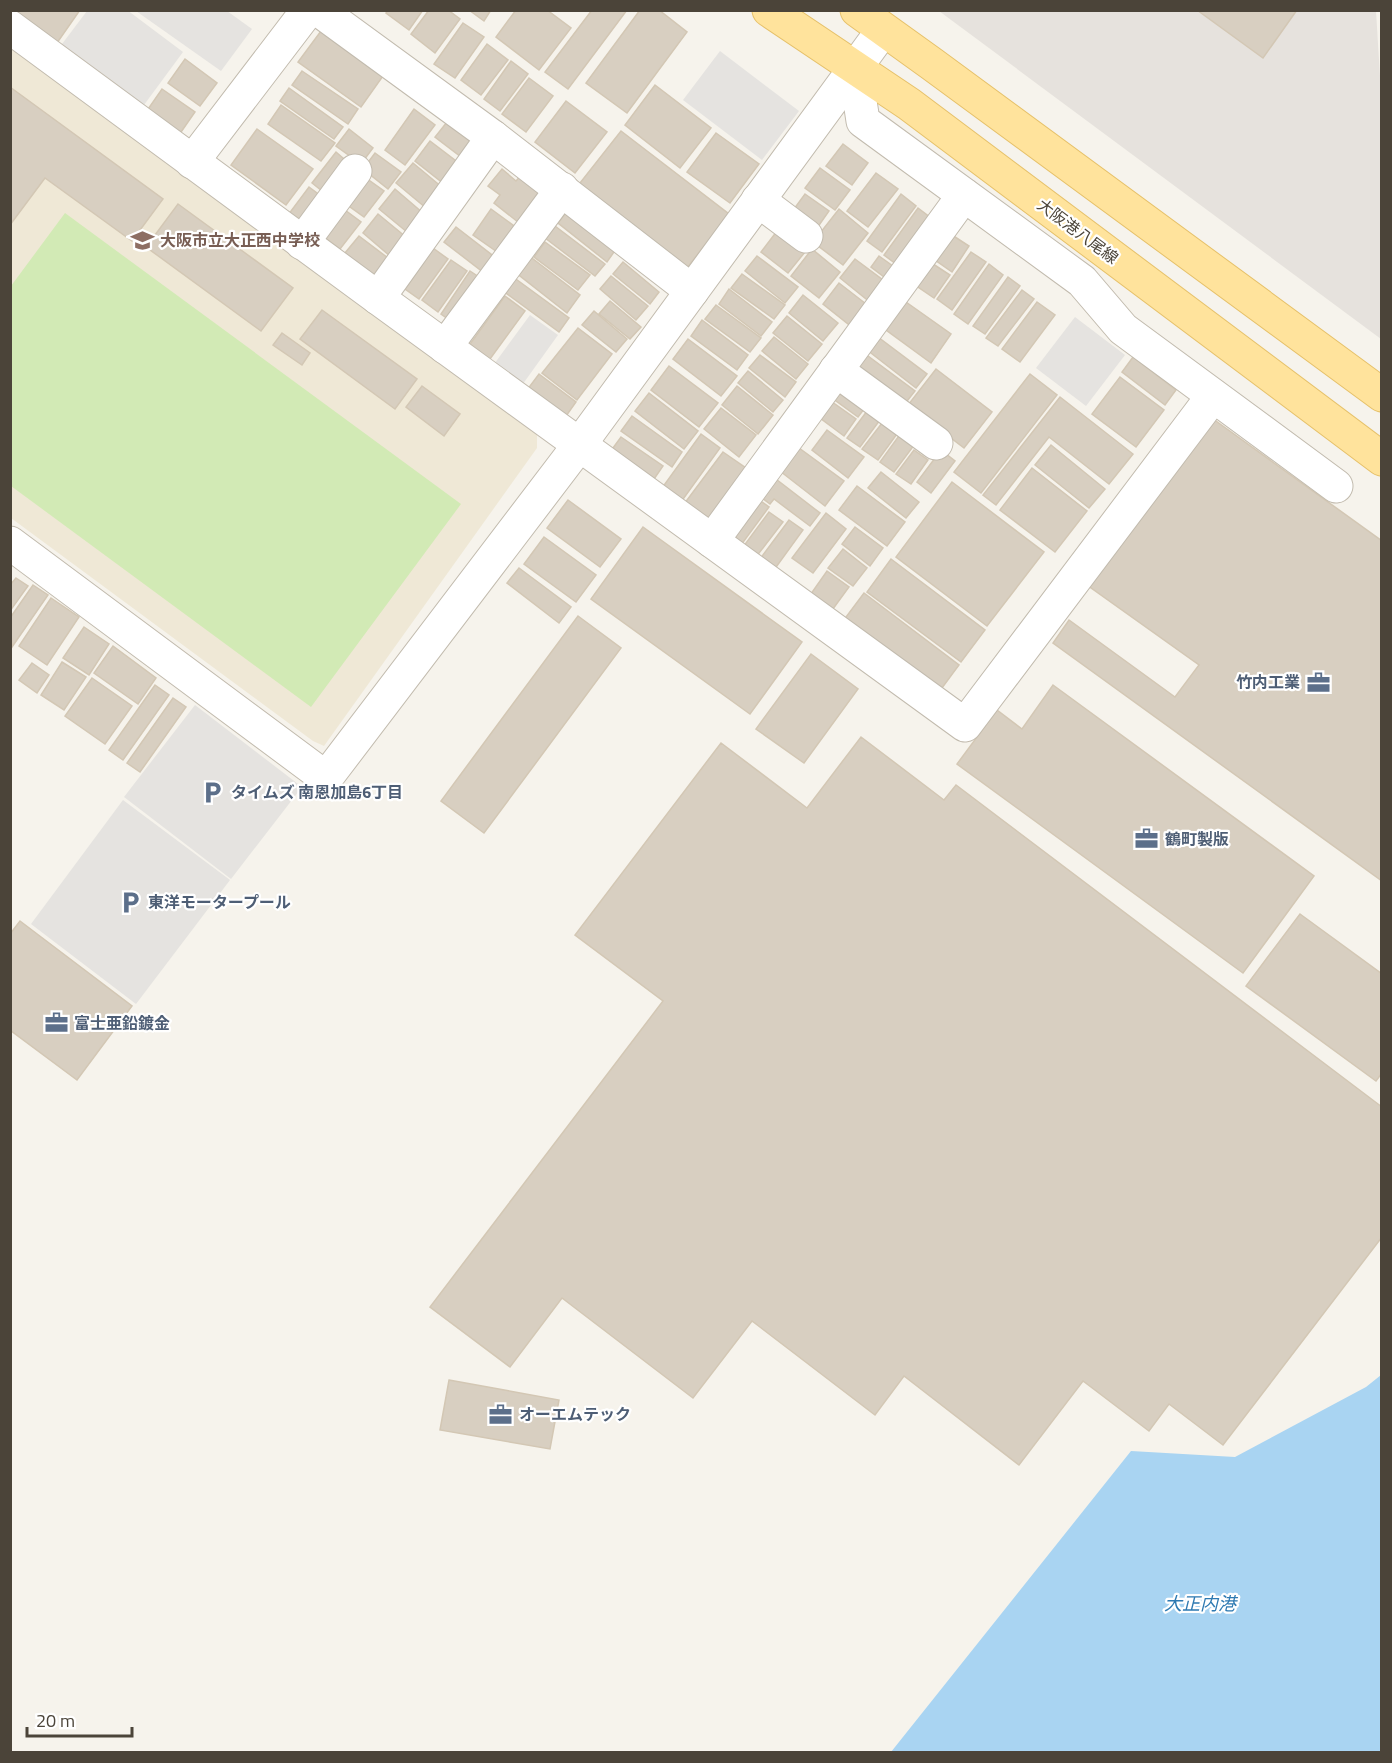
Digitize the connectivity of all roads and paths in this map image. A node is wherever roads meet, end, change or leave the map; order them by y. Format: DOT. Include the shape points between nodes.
graph roads {
  1 [pos="308,10"];
  2 [pos="319,10"];
  3 [pos="769,10"];
  4 [pos="857,10"];
  5 [pos="10,27"];
  6 [pos="883,30"];
  7 [pos="855,68"];
  8 [pos="493,137"];
  9 [pos="192,162"];
  10 [pos="355,171"];
  11 [pos="562,189"];
  12 [pos="964,195"];
  13 [pos="758,200"];
  14 [pos="806,236"];
  15 [pos="302,243"];
  16 [pos="692,291"];
  17 [pos="378,298"];
  18 [pos="445,347"];
  19 [pos="836,370"];
  20 [pos="1382,395"];
  21 [pos="1213,396"];
  22 [pos="936,443"];
  23 [pos="580,444"];
  24 [pos="1382,459"];
  25 [pos="1336,486"];
  26 [pos="712,541"];
  27 [pos="10,543"];
  1 -- 9 [label="street"];
  2 -- 8 [label="street"];
  3 -- 7 [label="main road, 大阪港八尾線"];
  4 -- 6 [label="main road"];
  5 -- 9 [label="street"];
  6 -- 7 [label="street"];
  6 -- 20 [label="main road"];
  7 -- 12 [label="street" via="863,121"];
  7 -- 13 [label="street"];
  7 -- 24 [label="main road, 大阪港八尾線" via="909,104"];
  8 -- 11 [label="street"];
  8 -- 17 [label="street"];
  9 -- 15 [label="street"];
  10 -- 15 [label="street"];
  11 -- 16 [label="street"];
  11 -- 18 [label="street"];
  12 -- 19 [label="street"];
  12 -- 21 [label="street" via="1082,281 1123,329"];
  13 -- 14 [label="street"];
  13 -- 16 [label="street"];
  15 -- 17 [label="street"];
  16 -- 23 [label="street"];
  17 -- 18 [label="street"];
  18 -- 23 [label="street"];
  19 -- 22 [label="street"];
  19 -- 26 [label="street"];
  21 -- 25 [label="street"];
  21 -- 26 [label="street" via="965,725"];
  23 -- 26 [label="street"];
  23 -- 27 [label="street" via="326,778"];
}
